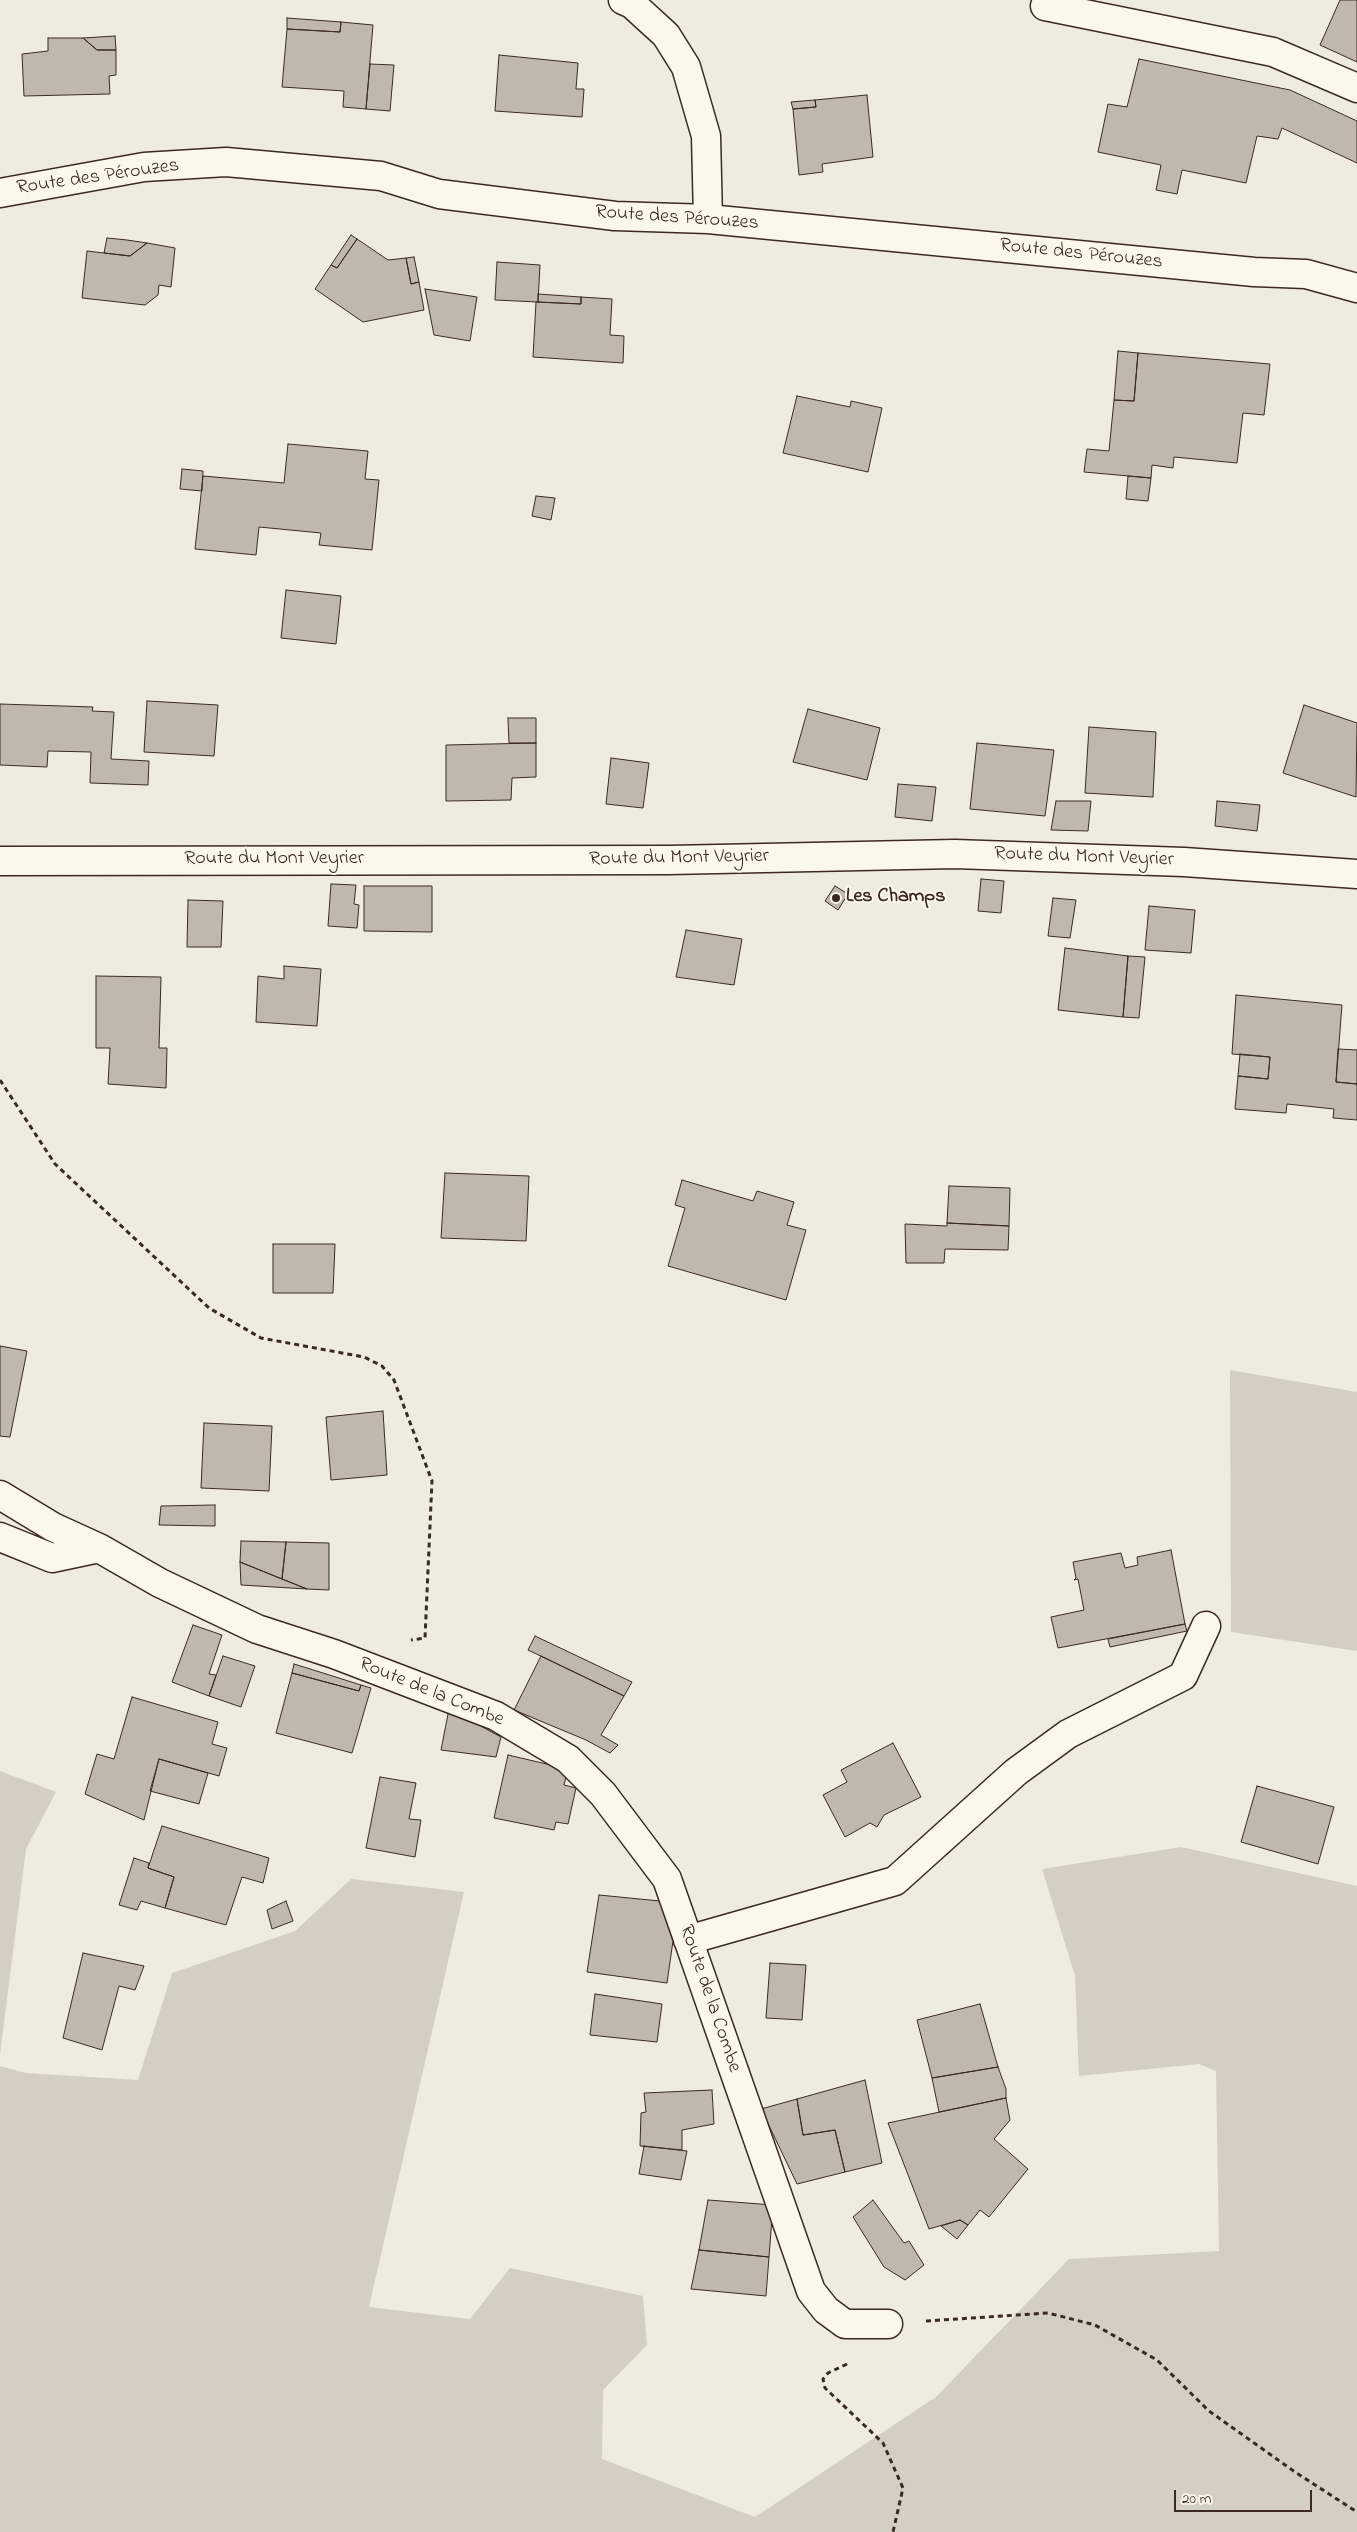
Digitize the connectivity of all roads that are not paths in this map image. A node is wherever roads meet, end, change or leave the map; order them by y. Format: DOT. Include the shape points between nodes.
graph roads {
  1 [pos="623,0"];
  2 [pos="1045,6"];
  3 [pos="1357,88"];
  4 [pos="0,193"];
  5 [pos="708,219"];
  6 [pos="1357,288"];
  7 [pos="0,860"];
  8 [pos="1357,874"];
  9 [pos="0,1495"];
  10 [pos="0,1537"];
  11 [pos="99,1548"];
  12 [pos="1206,1626"];
  13 [pos="688,1940"];
  14 [pos="888,2324"];
  1 -- 5 [label="street" via="632,4 666,35 686,67 706,136"];
  2 -- 3 [label="street" via="1273,52"];
  4 -- 5 [label="street, Route des Pérouzes" via="144,167 226,162 381,176 439,194 615,216"];
  5 -- 6 [label="street, Route des Pérouzes" via="1254,272 1306,274"];
  7 -- 8 [label="street, Route du Mont Veyrier" via="670,860 955,854 1184,862"];
  9 -- 11 [label="street, Route de la Combe" via="53,1527"];
  10 -- 11 [label="street" via="52,1558"];
  11 -- 13 [label="street, Route de la Combe" via="160,1583 257,1629 334,1654 496,1716 568,1759 603,1794 667,1879"];
  12 -- 13 [label="street" via="1183,1676 1068,1734 1016,1772 895,1881"];
  13 -- 14 [label="street, Route de la Combe" via="811,2291 826,2310 844,2324"];
}
